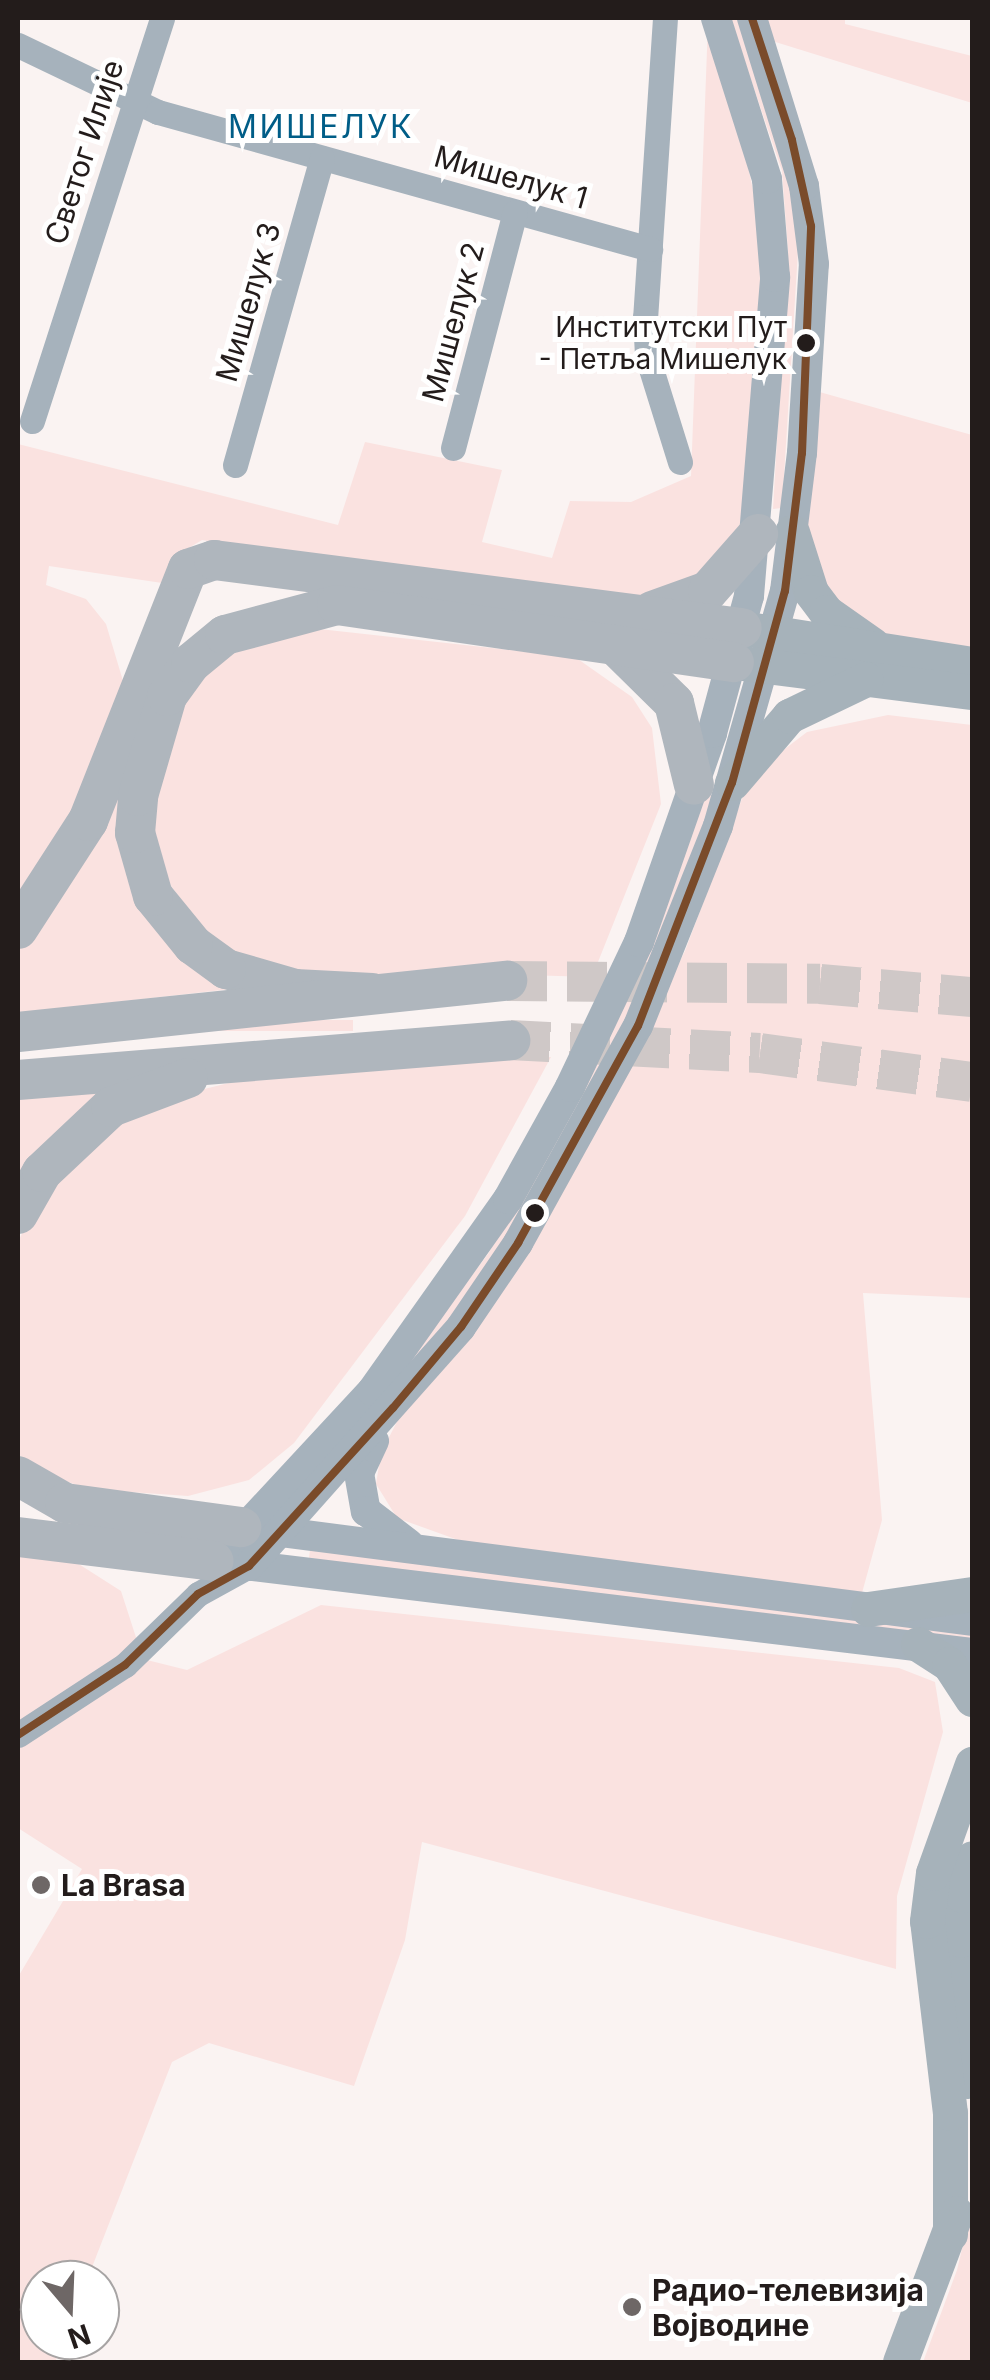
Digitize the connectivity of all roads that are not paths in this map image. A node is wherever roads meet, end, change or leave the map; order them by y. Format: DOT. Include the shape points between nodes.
graph roads {
  1 [pos="162,18"];
  2 [pos="666,18"];
  3 [pos="716,18"];
  4 [pos="752,18"];
  5 [pos="18,44"];
  6 [pos="133,103"];
  7 [pos="322,158"];
  8 [pos="516,212"];
  9 [pos="650,250"];
  10 [pos="32,421"];
  11 [pos="454,448"];
  12 [pos="680,462"];
  13 [pos="236,465"];
  14 [pos="775,533"];
  15 [pos="622,630"];
  16 [pos="754,647"];
  17 [pos="874,664"];
  18 [pos="972,664"];
  19 [pos="972,692"];
  20 [pos="713,784"];
  21 [pos="18,929"];
  22 [pos="507,982"];
  23 [pos="372,992"];
  24 [pos="18,1032"];
  25 [pos="510,1040"];
  26 [pos="270,1056"];
  27 [pos="18,1080"];
  28 [pos="18,1214"];
  29 [pos="393,1408"];
  30 [pos="18,1476"];
  31 [pos="282,1532"];
  32 [pos="18,1536"];
  33 [pos="430,1554"];
  34 [pos="225,1562"];
  35 [pos="972,1594"];
  36 [pos="868,1610"];
  37 [pos="972,1621"];
  38 [pos="918,1644"];
  39 [pos="972,1653"];
  40 [pos="972,1699"];
  41 [pos="18,1735"];
  42 [pos="972,1764"];
  43 [pos="972,1858"];
  44 [pos="972,2132"];
  45 [pos="950,2234"];
  46 [pos="900,2362"];
  1 -- 6 [label="street, Светог Илије"];
  2 -- 9 [label="street"];
  3 -- 14 [label="street" via="767,179 775,240"];
  4 -- 14 [label="street" via="804,186 814,264"];
  5 -- 6 [label="street, Мишелук 1"];
  6 -- 7 [label="street, Мишелук 1"];
  6 -- 10 [label="street, Светог Илије"];
  7 -- 8 [label="street, Мишелук 1"];
  7 -- 13 [label="street, Мишелук 3"];
  8 -- 9 [label="street, Мишелук 1"];
  8 -- 11 [label="street, Мишелук 2"];
  9 -- 12 [label="street" via="647,356"];
  14 -- 15 [label="highway" via="708,590"];
  14 -- 16 [label="street"];
  14 -- 17 [label="main road" via="826,612"];
  15 -- 16 [label="highway"];
  15 -- 20 [label="highway" via="674,703"];
  15 -- 21 [label="highway" via="214,560 188,569 88,821"];
  15 -- 23 [label="highway" via="337,605 225,635 191,663 167,696 135,833 152,896 193,945 226,969 295,989"];
  16 -- 17 [label="main road"];
  16 -- 20 [label="street"];
  17 -- 18 [label="main road"];
  17 -- 19 [label="main road"];
  17 -- 20 [label="main road" via="790,716"];
  20 -- 29 [label="street" via="671,948 605,1094 461,1328"];
  20 -- 34 [label="street" via="570,1087 508,1198 372,1391"];
  22 -- 23 [label="highway"];
  23 -- 24 [label="highway"];
  25 -- 26 [label="highway"];
  26 -- 27 [label="highway"];
  26 -- 28 [label="highway" via="111,1107 42,1172"];
  29 -- 31 [label="street"];
  29 -- 33 [label="street" via="365,1456 360,1490 379,1526"];
  30 -- 34 [label="highway" via="65,1503"];
  31 -- 33 [label="street"];
  31 -- 34 [label="street"];
  32 -- 34 [label="highway"];
  33 -- 36 [label="street"];
  34 -- 38 [label="street"];
  34 -- 41 [label="street" via="125,1665"];
  35 -- 36 [label="main road"];
  36 -- 37 [label="street"];
  38 -- 39 [label="street"];
  38 -- 40 [label="main road" via="948,1664"];
  42 -- 45 [label="main road" via="933,1873 927,1921 928,1973 950,2113"];
  43 -- 44 [label="main road" via="962,1895 960,2014"];
  44 -- 45 [label="main road"];
  45 -- 46 [label="main road"];
}
